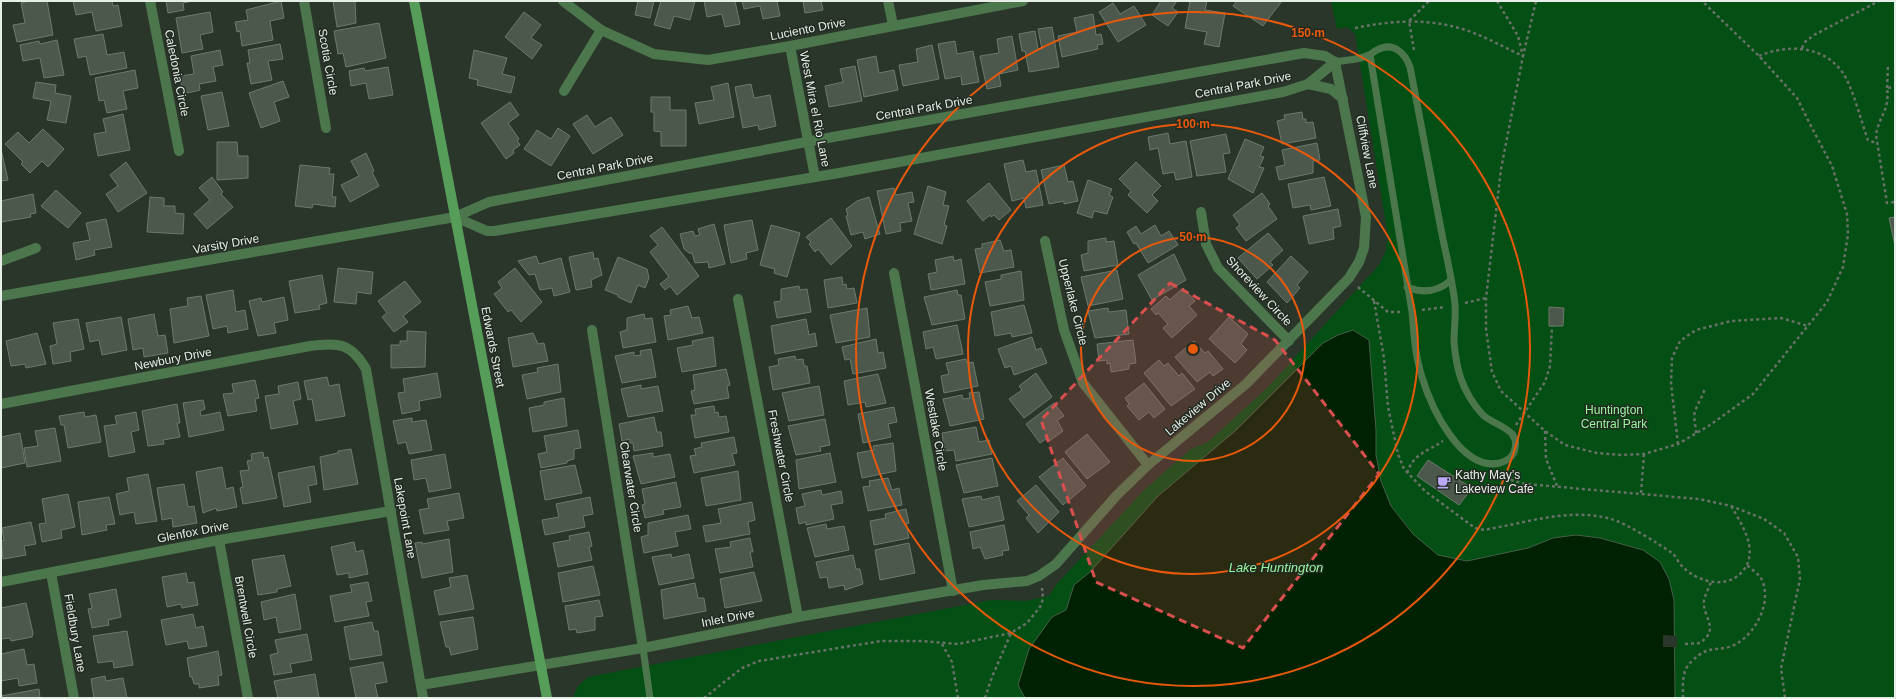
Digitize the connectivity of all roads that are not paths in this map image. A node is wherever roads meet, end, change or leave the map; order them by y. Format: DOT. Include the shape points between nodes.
graph roads {
  1 [pos="150,1"];
  2 [pos="304,1"];
  3 [pos="414,1"];
  4 [pos="563,1"];
  5 [pos="888,1"];
  6 [pos="1023,1"];
  7 [pos="892,25"];
  8 [pos="601,30"];
  9 [pos="790,46"];
  10 [pos="1370,55"];
  11 [pos="1335,62"];
  12 [pos="1308,84"];
  13 [pos="564,91"];
  14 [pos="1343,99"];
  15 [pos="326,128"];
  16 [pos="809,142"];
  17 [pos="178,151"];
  18 [pos="815,177"];
  19 [pos="1201,212"];
  20 [pos="455,217"];
  21 [pos="1044,241"];
  22 [pos="36,248"];
  23 [pos="1364,248"];
  24 [pos="1,261"];
  25 [pos="894,274"];
  26 [pos="1451,280"];
  27 [pos="1407,287"];
  28 [pos="1,296"];
  29 [pos="738,300"];
  30 [pos="592,330"];
  31 [pos="1289,341"];
  32 [pos="349,349"];
  33 [pos="1,404"];
  34 [pos="1148,465"];
  35 [pos="391,511"];
  36 [pos="219,540"];
  37 [pos="51,573"];
  38 [pos="1039,576"];
  39 [pos="1,582"];
  40 [pos="953,591"];
  41 [pos="798,617"];
  42 [pos="643,648"];
  43 [pos="541,666"];
  44 [pos="421,685"];
  45 [pos="74,698"];
  46 [pos="248,698"];
  47 [pos="423,698"];
  48 [pos="547,698"];
  49 [pos="650,698"];
  1 -- 17 [label="street, Caledonia Circle"];
  2 -- 15 [label="street, Scotia Circle"];
  3 -- 20 [label="main road, Edwards Street"];
  4 -- 8 [label="street, Luciento Drive"];
  5 -- 7 [label="street"];
  6 -- 7 [label="street, Luciento Drive"];
  7 -- 9 [label="street, Luciento Drive"];
  8 -- 9 [label="street, Luciento Drive" via="654,54 708,60"];
  8 -- 13 [label="street"];
  9 -- 16 [label="street, West Mira el Rio Lane"];
  10 -- 11 [label="lane"];
  10 -- 26 [label="lane" via="1378,49 1400,50 1406,56 1410,67"];
  10 -- 27 [label="lane"];
  11 -- 12 [label="street, Central Park Drive"];
  11 -- 14 [label="street, Cliffview Lane"];
  11 -- 16 [label="street, Central Park Drive" via="1325,56 1304,53"];
  12 -- 14 [label="street" via="1332,89"];
  12 -- 18 [label="street, Central Park Drive" via="1275,93"];
  14 -- 23 [label="street, Cliffview Lane" via="1366,217"];
  16 -- 18 [label="street, West Mira el Rio Lane"];
  16 -- 20 [label="street, Central Park Drive" via="489,202"];
  18 -- 20 [label="street, Central Park Drive" via="494,231 488,231"];
  19 -- 31 [label="street, Shoreview Circle" via="1206,244 1218,268"];
  20 -- 28 [label="street, Varsity Drive"];
  20 -- 43 [label="main road, Edwards Street"];
  21 -- 34 [label="street, Upperlake Circle" via="1064,330 1084,383"];
  22 -- 24 [label="street"];
  23 -- 31 [label="street, Lakeview Drive" via="1349,278"];
  25 -- 40 [label="street, Westlake Circle"];
  26 -- 27 [label="lane" via="1437,290 1426,292"];
  26 -- 27 [label="lane" via="1455,305 1455,355 1461,379 1482,414 1512,432 1515,446 1512,456 1504,462 1487,464 1463,450 1451,436 1430,400 1416,348"];
  29 -- 41 [label="street, Freshwater Circle"];
  30 -- 42 [label="street, Clearwater Circle"];
  31 -- 34 [label="street, Lakeview Drive" via="1246,384"];
  32 -- 33 [label="street, Newbury Drive" via="331,343 310,346"];
  32 -- 35 [label="street, Lakepoint Lane" via="358,355 366,369"];
  34 -- 38 [label="street, Lakeview Drive" via="1056,564"];
  35 -- 36 [label="street, Glenfox Drive"];
  35 -- 44 [label="street, Lakepoint Lane"];
  36 -- 37 [label="street, Glenfox Drive"];
  36 -- 46 [label="street, Brentwell Circle"];
  37 -- 39 [label="street, Glenfox Drive"];
  37 -- 45 [label="street, Fieldbury Lane"];
  38 -- 40 [label="street, Inlet Drive" via="1027,581"];
  40 -- 41 [label="street, Inlet Drive"];
  41 -- 42 [label="street, Inlet Drive"];
  42 -- 43 [label="street, Inlet Drive"];
  42 -- 49 [label="lane"];
  43 -- 44 [label="street, Inlet Drive"];
  43 -- 48 [label="main road, Edwards Street"];
  44 -- 47 [label="street, Lakepoint Lane"];
}
